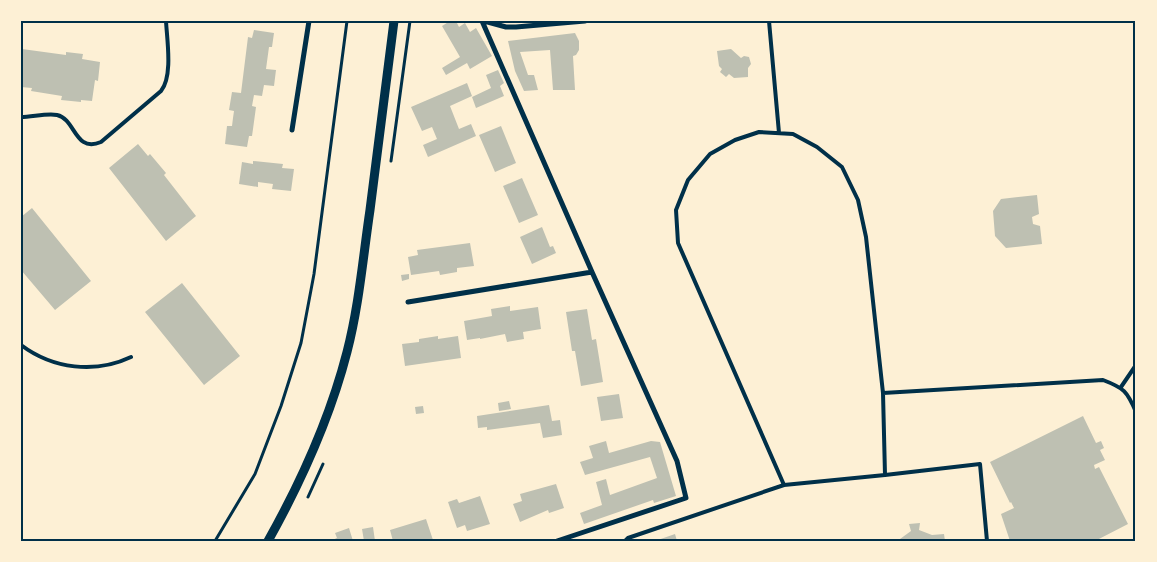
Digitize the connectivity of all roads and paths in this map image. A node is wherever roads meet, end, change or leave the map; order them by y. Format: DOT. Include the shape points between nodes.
graph roads {
  1 [pos="166,21"];
  2 [pos="309,21"];
  3 [pos="347,21"];
  4 [pos="394,21"];
  5 [pos="483,21"];
  6 [pos="585,21"];
  7 [pos="769,21"];
  8 [pos="21,117"];
  9 [pos="292,130"];
  10 [pos="779,134"];
  11 [pos="592,272"];
  12 [pos="408,302"];
  13 [pos="21,345"];
  14 [pos="131,357"];
  15 [pos="1136,364"];
  16 [pos="1121,386"];
  17 [pos="883,393"];
  18 [pos="1136,412"];
  19 [pos="885,475"];
  20 [pos="784,485"];
  21 [pos="215,541"];
  22 [pos="268,541"];
  23 [pos="557,541"];
  24 [pos="625,541"];
  25 [pos="987,541"];
  1 -- 8 [label="lane" via="168,74 165,86 101,142 88,144 83,141 57,115"];
  2 -- 9 [label="street"];
  3 -- 21 [label="path" via="314,274 301,343 255,474"];
  4 -- 22 [label="street" via="361,273 347,353 312,453"];
  5 -- 6 [label="street" via="516,27"];
  5 -- 11 [label="street"];
  7 -- 10 [label="lane"];
  10 -- 17 [label="lane" via="793,134 817,147 842,167 858,200 866,237"];
  10 -- 20 [label="lane" via="759,132 735,140 710,154 688,180 676,210 678,243"];
  11 -- 12 [label="street"];
  11 -- 23 [label="street" via="677,461 686,498"];
  13 -- 14 [label="lane" via="49,360 82,368"];
  15 -- 16 [label="lane"];
  16 -- 17 [label="lane" via="1103,380"];
  16 -- 18 [label="lane"];
  17 -- 19 [label="lane"];
  19 -- 20 [label="lane"];
  19 -- 25 [label="lane" via="980,464"];
  20 -- 24 [label="lane"];
}
